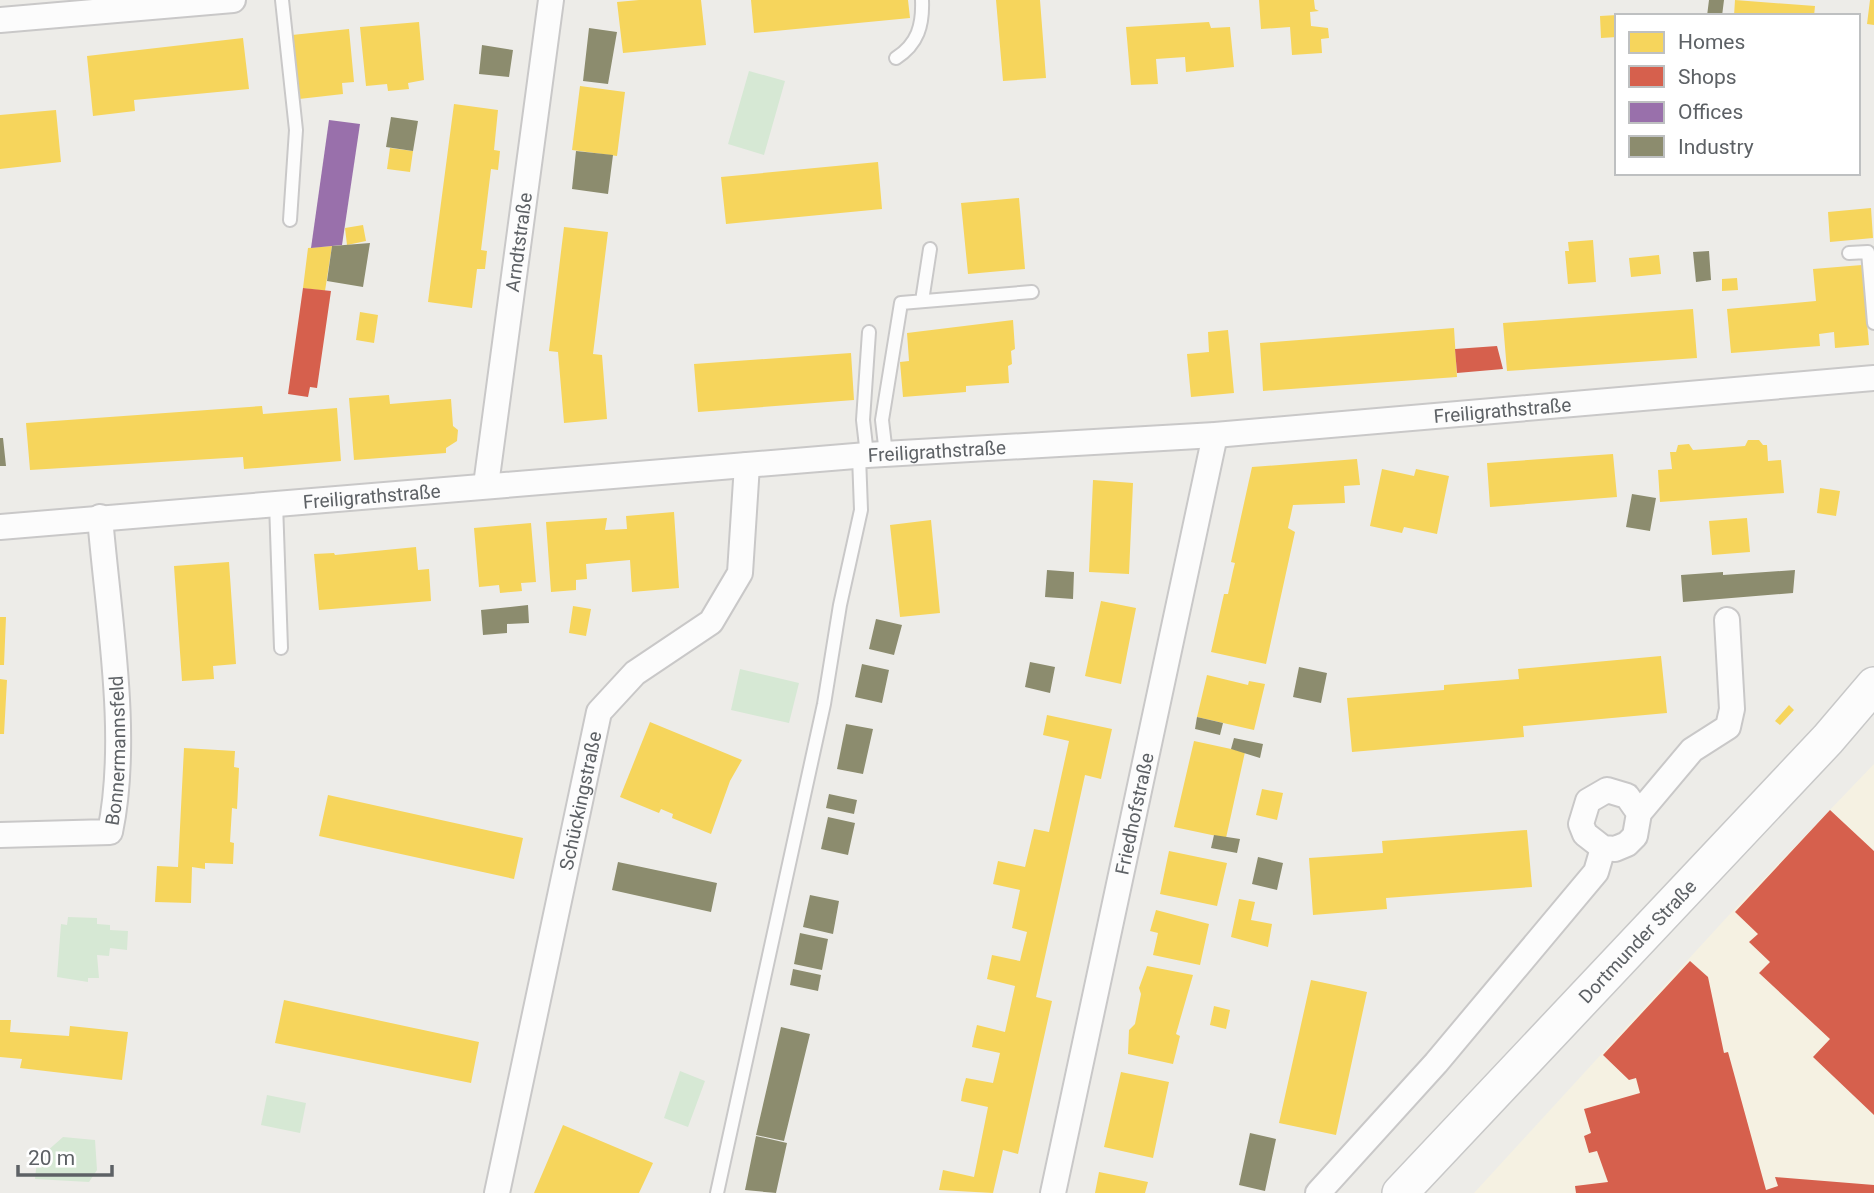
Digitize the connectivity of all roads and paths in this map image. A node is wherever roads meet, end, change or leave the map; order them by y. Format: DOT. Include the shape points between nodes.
graph roads {
  1 [pos="233,0"];
  2 [pos="282,0"];
  3 [pos="551,0"];
  4 [pos="922,0"];
  5 [pos="0,20"];
  6 [pos="896,58"];
  7 [pos="290,220"];
  8 [pos="930,249"];
  9 [pos="1849,253"];
  10 [pos="1032,292"];
  11 [pos="922,301"];
  12 [pos="1874,323"];
  13 [pos="869,332"];
  14 [pos="1874,378"];
  15 [pos="1215,435"];
  16 [pos="871,455"];
  17 [pos="747,465"];
  18 [pos="486,485"];
  19 [pos="276,503"];
  20 [pos="100,517"];
  21 [pos="0,527"];
  22 [pos="1727,620"];
  23 [pos="281,648"];
  24 [pos="1874,685"];
  25 [pos="1639,813"];
  26 [pos="0,835"];
  27 [pos="1603,848"];
  28 [pos="497,1193"];
  29 [pos="717,1193"];
  30 [pos="1053,1193"];
  31 [pos="1318,1193"];
  32 [pos="1400,1193"];
  1 -- 5 [label="street"];
  2 -- 7 [label="lane" via="296,130"];
  3 -- 18 [label="street, Arndtstraße"];
  4 -- 6 [label="lane" via="923,24 908,50"];
  8 -- 11 [label="lane"];
  9 -- 12 [label="lane" via="1868,252"];
  10 -- 11 [label="lane"];
  11 -- 16 [label="lane" via="901,303 882,420"];
  13 -- 16 [label="lane" via="863,420"];
  14 -- 15 [label="street, Freiligrathstraße"];
  15 -- 16 [label="street, Freiligrathstraße"];
  15 -- 30 [label="street, Friedhofstraße"];
  16 -- 17 [label="street, Freiligrathstraße"];
  16 -- 29 [label="lane" via="824,704"];
  17 -- 18 [label="street, Freiligrathstraße"];
  17 -- 28 [label="street, Schückingstraße" via="740,573 711,622 635,673 599,712"];
  18 -- 19 [label="street, Freiligrathstraße"];
  19 -- 20 [label="street, Freiligrathstraße"];
  19 -- 23 [label="lane"];
  20 -- 21 [label="street, Freiligrathstraße"];
  20 -- 26 [label="street, Bonnermannsfeld" via="117,771 110,832"];
  22 -- 25 [label="street" via="1732,709 1728,727 1692,750"];
  24 -- 32 [label="main road, Dortmunder Straße"];
  25 -- 27 [label="street" via="1635,836 1627,845"];
  25 -- 27 [label="street" via="1635,803 1617,791 1596,794 1588,801 1581,824 1585,834"];
  27 -- 31 [label="street" via="1596,872 1436,1063"];
}
